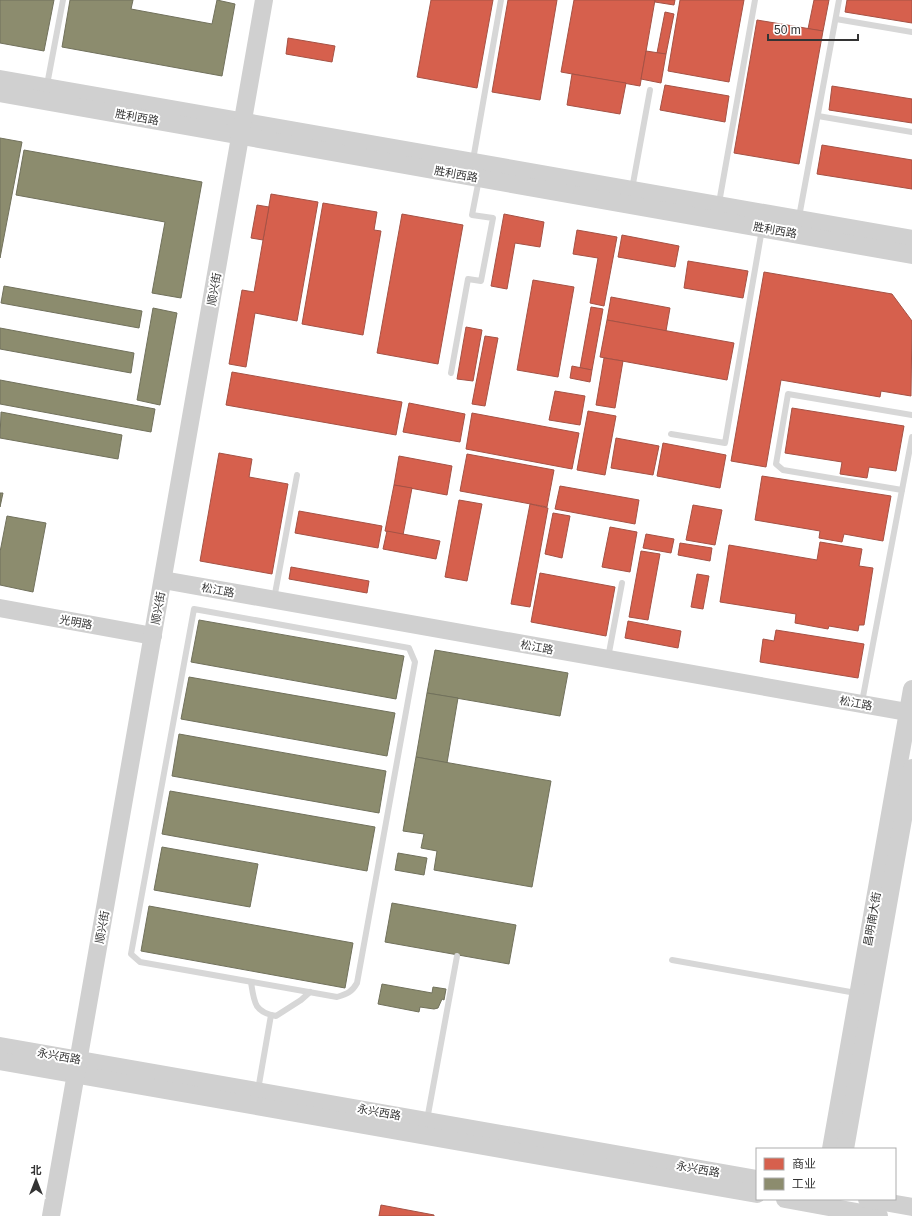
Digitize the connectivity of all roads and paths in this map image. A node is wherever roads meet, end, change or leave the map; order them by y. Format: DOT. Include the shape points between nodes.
graph roads {
  1 [pos="63,0"];
  2 [pos="264,0"];
  3 [pos="501,0"];
  4 [pos="755,0"];
  5 [pos="839,0"];
  6 [pos="836,19"];
  7 [pos="912,32"];
  8 [pos="0,79"];
  9 [pos="46,87"];
  10 [pos="650,90"];
  11 [pos="0,93"];
  12 [pos="818,116"];
  13 [pos="242,129"];
  14 [pos="912,132"];
  15 [pos="476,170"];
  16 [pos="632,190"];
  17 [pos="718,206"];
  18 [pos="799,220"];
  19 [pos="762,227"];
  20 [pos="912,239"];
  21 [pos="912,255"];
  22 [pos="451,373"];
  23 [pos="912,415"];
  24 [pos="671,434"];
  25 [pos="912,437"];
  26 [pos="297,474"];
  27 [pos="902,490"];
  28 [pos="163,580"];
  29 [pos="622,583"];
  30 [pos="274,600"];
  31 [pos="0,608"];
  32 [pos="153,636"];
  33 [pos="608,660"];
  34 [pos="912,689"];
  35 [pos="861,704"];
  36 [pos="910,712"];
  37 [pos="912,768"];
  38 [pos="457,956"];
  39 [pos="672,960"];
  40 [pos="251,982"];
  41 [pos="310,992"];
  42 [pos="858,993"];
  43 [pos="271,1015"];
  44 [pos="0,1046"];
  45 [pos="0,1061"];
  46 [pos="77,1067"];
  47 [pos="258,1091"];
  48 [pos="427,1121"];
  49 [pos="831,1148"];
  50 [pos="845,1148"];
  51 [pos="756,1179"];
  52 [pos="756,1194"];
  53 [pos="790,1200"];
  54 [pos="873,1200"];
  55 [pos="828,1207"];
  56 [pos="912,1207"];
  57 [pos="51,1216"];
  58 [pos="880,1216"];
  1 -- 9 [label="lane"];
  2 -- 13 [label="main road, 顺兴街"];
  3 -- 15 [label="lane"];
  4 -- 17 [label="lane"];
  5 -- 6 [label="lane"];
  6 -- 7 [label="lane"];
  6 -- 12 [label="lane"];
  8 -- 9 [label="main road, 胜利西路"];
  9 -- 13 [label="main road, 胜利西路"];
  10 -- 16 [label="lane"];
  11 -- 13 [label="main road, 胜利西路"];
  12 -- 14 [label="lane"];
  12 -- 18 [label="lane"];
  13 -- 15 [label="main road, 胜利西路"];
  13 -- 28 [label="main road, 顺兴街"];
  15 -- 16 [label="main road, 胜利西路"];
  15 -- 19 [label="main road, 胜利西路"];
  15 -- 22 [label="lane" via="472,215 492,218 481,281 468,279"];
  16 -- 17 [label="main road, 胜利西路"];
  17 -- 18 [label="main road, 胜利西路"];
  18 -- 20 [label="main road, 胜利西路"];
  19 -- 21 [label="main road, 胜利西路"];
  19 -- 24 [label="lane" via="725,443"];
  23 -- 27 [label="lane" via="788,394 776,464 783,470"];
  25 -- 27 [label="lane"];
  26 -- 30 [label="lane"];
  27 -- 35 [label="lane"];
  28 -- 30 [label="main road, 松江路"];
  28 -- 32 [label="main road, 顺兴街"];
  29 -- 33 [label="lane"];
  30 -- 33 [label="main road, 松江路"];
  31 -- 32 [label="main road, 光明路"];
  32 -- 46 [label="main road, 顺兴街"];
  33 -- 35 [label="main road, 松江路"];
  34 -- 36 [label="main road, 昌明南大街"];
  35 -- 36 [label="main road, 松江路"];
  36 -- 42 [label="main road, 昌明南大街"];
  37 -- 50 [label="main road, 昌明南大街"];
  38 -- 48 [label="lane"];
  39 -- 42 [label="lane"];
  40 -- 41 [label="lane"];
  40 -- 41 [label="lane" via="140,962 132,954 194,609 409,648 415,662 357,983 352,991 337,997"];
  40 -- 43 [label="lane" via="257,1007 265,1014"];
  41 -- 43 [label="lane" via="290,1008 276,1016"];
  42 -- 49 [label="main road, 昌明南大街"];
  43 -- 47 [label="lane"];
  44 -- 46 [label="main road, 永兴西路"];
  45 -- 46 [label="main road, 永兴西路"];
  46 -- 47 [label="main road, 永兴西路"];
  46 -- 52 [label="main road, 永兴西路"];
  46 -- 57 [label="main road, 顺兴街"];
  47 -- 48 [label="main road, 永兴西路"];
  48 -- 51 [label="main road, 永兴西路"];
  53 -- 55 [label="main road"];
  54 -- 56 [label="main road"];
  55 -- 58 [label="main road"];
}
